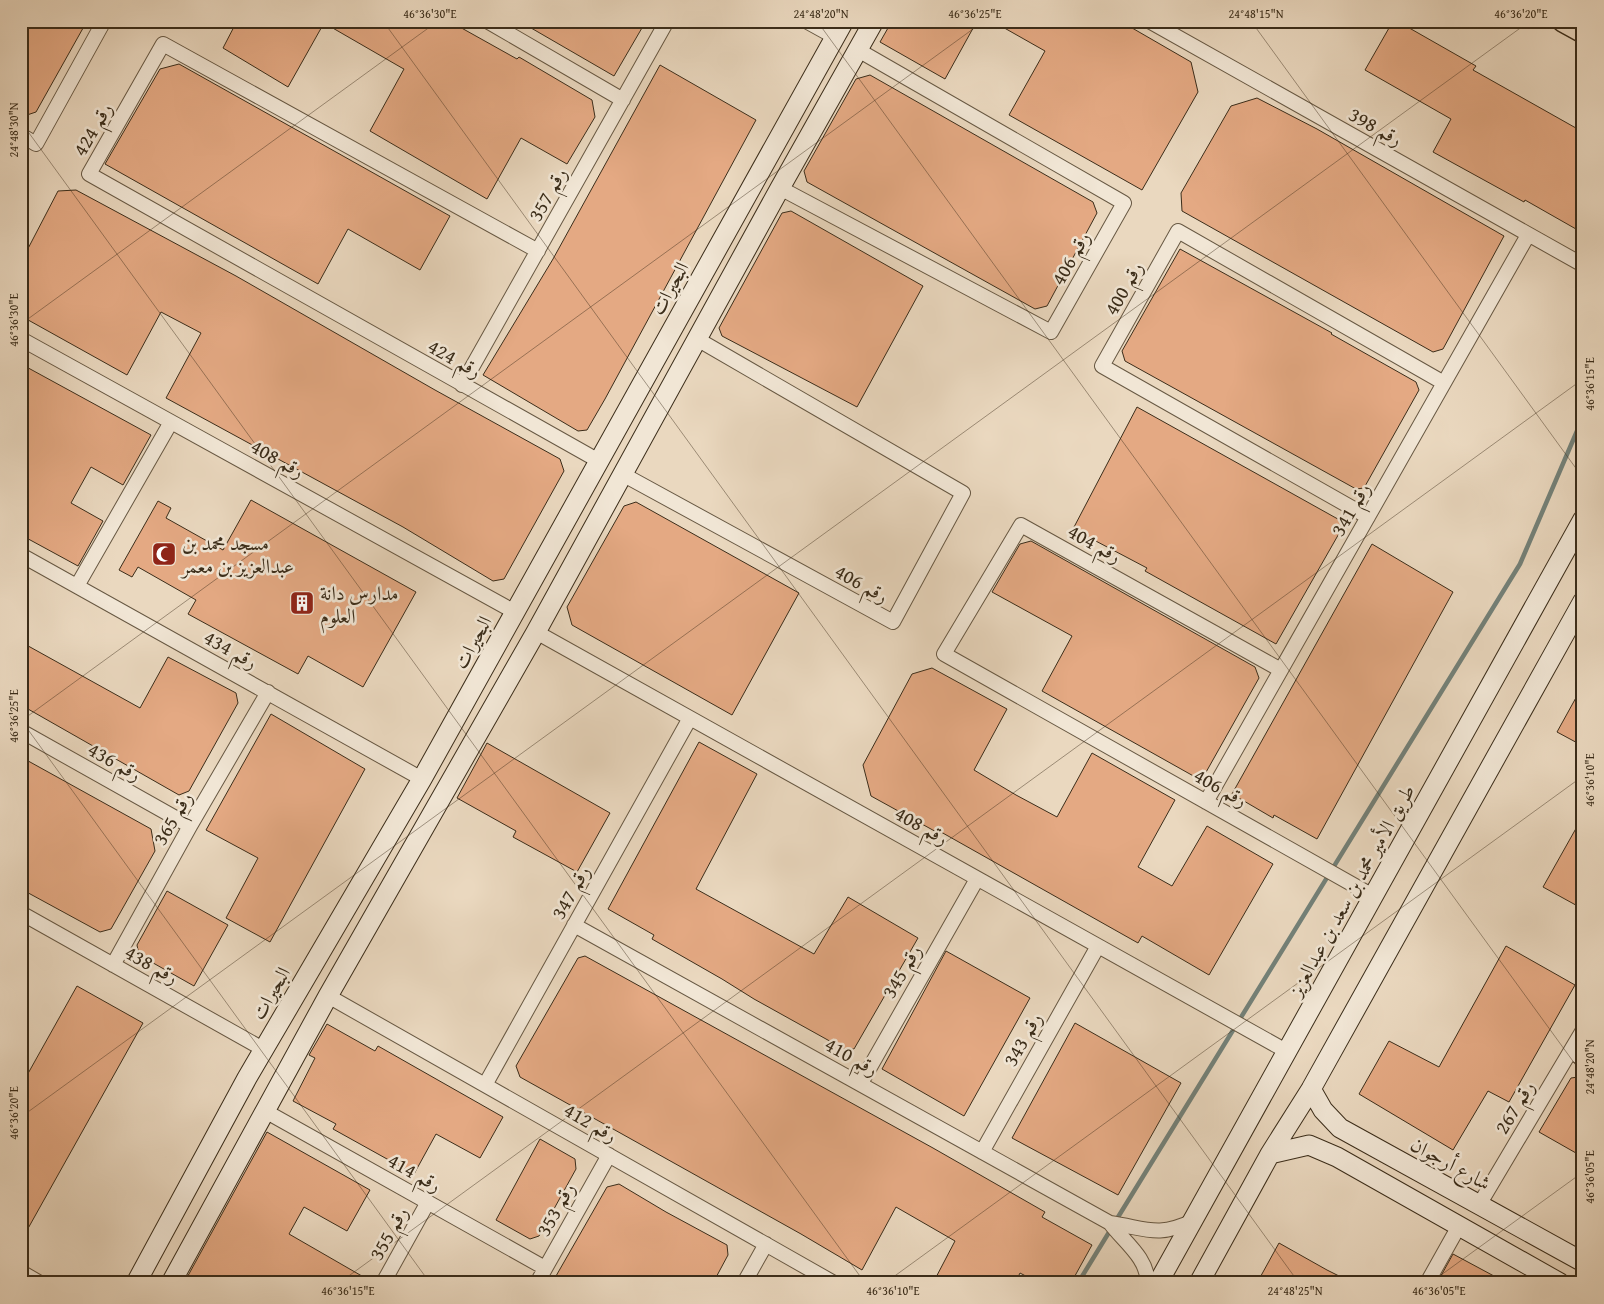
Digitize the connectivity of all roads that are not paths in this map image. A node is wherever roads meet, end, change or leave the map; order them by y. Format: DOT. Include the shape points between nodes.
graph roads {
  1 [pos="104,21"];
  2 [pos="487,21"];
  3 [pos="667,21"];
  4 [pos="806,21"];
  5 [pos="874,21"];
  6 [pos="1150,21"];
  7 [pos="1563,21"];
  8 [pos="839,29"];
  9 [pos="1583,32"];
  10 [pos="858,50"];
  11 [pos="622,100"];
  12 [pos="21,135"];
  13 [pos="780,188"];
  14 [pos="1528,235"];
  15 [pos="538,251"];
  16 [pos="1583,265"];
  17 [pos="21,339"];
  18 [pos="697,339"];
  19 [pos="1444,384"];
  20 [pos="462,386"];
  21 [pos="171,422"];
  22 [pos="599,461"];
  23 [pos="624,475"];
  24 [pos="1368,517"];
  25 [pos="1583,519"];
  26 [pos="21,555"];
  27 [pos="77,586"];
  28 [pos="1583,601"];
  29 [pos="514,612"];
  30 [pos="536,632"];
  31 [pos="944,654"];
  32 [pos="1281,670"];
  33 [pos="268,692"];
  34 [pos="690,718"];
  35 [pos="21,731"];
  36 [pos="421,781"];
  37 [pos="442,796"];
  38 [pos="1206,802"];
  39 [pos="190,826"];
  40 [pos="977,879"];
  41 [pos="1373,896"];
  42 [pos="21,913"];
  43 [pos="574,925"];
  44 [pos="1098,946"];
  45 [pos="114,965"];
  46 [pos="328,996"];
  47 [pos="1583,1030"];
  48 [pos="263,1050"];
  49 [pos="1288,1052"];
  50 [pos="1577,1055"];
  51 [pos="861,1083"];
  52 [pos="486,1085"];
  53 [pos="1311,1089"];
  54 [pos="266,1111"];
  55 [pos="1351,1134"];
  56 [pos="982,1152"];
  57 [pos="1270,1154"];
  58 [pos="609,1155"];
  59 [pos="1337,1158"];
  60 [pos="428,1202"];
  61 [pos="1479,1204"];
  62 [pos="1193,1222"];
  63 [pos="1110,1223"];
  64 [pos="1459,1226"];
  65 [pos="766,1244"];
  66 [pos="1583,1262"];
  67 [pos="545,1268"];
  68 [pos="21,1272"];
  69 [pos="40,1283"];
  70 [pos="136,1283"];
  71 [pos="171,1283"];
  72 [pos="383,1283"];
  73 [pos="537,1283"];
  74 [pos="744,1283"];
  75 [pos="834,1283"];
  76 [pos="1148,1283"];
  77 [pos="1158,1283"];
  78 [pos="1199,1283"];
  79 [pos="1427,1283"];
  80 [pos="1560,1283"];
  1 -- 12 [label="street" via="36,144"];
  2 -- 11 [label="street"];
  3 -- 11 [label="street, رقم 357"];
  4 -- 8 [label="street"];
  5 -- 10 [label="street"];
  6 -- 14 [label="street, رقم 398"];
  7 -- 9 [label="main road"];
  8 -- 22 [label="street, البحيرات"];
  10 -- 13 [label="street"];
  10 -- 13 [label="street, رقم 406" via="1124,203 1100,246 1051,332"];
  11 -- 15 [label="street, رقم 357"];
  13 -- 18 [label="street"];
  14 -- 16 [label="street, رقم 398"];
  14 -- 19 [label="street, رقم 341"];
  15 -- 20 [label="street, رقم 357"];
  15 -- 20 [label="street, رقم 424" via="163,44 89,174"];
  17 -- 21 [label="street, رقم 408"];
  18 -- 23 [label="street"];
  18 -- 23 [label="street, رقم 406" via="963,493 959,502 893,622"];
  19 -- 24 [label="street, رقم 341"];
  19 -- 24 [label="street, رقم 400" via="1178,231 1102,366"];
  20 -- 22 [label="street, رقم 424"];
  21 -- 27 [label="street"];
  21 -- 29 [label="street, رقم 408"];
  22 -- 29 [label="street, البحيرات"];
  23 -- 30 [label="street"];
  24 -- 32 [label="street, رقم 341"];
  25 -- 41 [label="street, طريق الأمير محمد بن سعد بن عبدالعزيز"];
  26 -- 27 [label="street, رقم 434"];
  27 -- 33 [label="street, رقم 434"];
  28 -- 53 [label="street"];
  29 -- 36 [label="street, البحيرات"];
  30 -- 34 [label="street, رقم 408"];
  30 -- 37 [label="street"];
  31 -- 32 [label="street, رقم 404" via="1021,525"];
  31 -- 38 [label="street, رقم 406"];
  32 -- 38 [label="street, رقم 341"];
  33 -- 36 [label="street, رقم 434"];
  33 -- 39 [label="street, رقم 365"];
  34 -- 40 [label="street, رقم 408"];
  34 -- 43 [label="street, رقم 347"];
  35 -- 39 [label="street, رقم 436"];
  36 -- 37 [label="street"];
  36 -- 48 [label="street, البحيرات"];
  37 -- 46 [label="street"];
  38 -- 41 [label="street, رقم 406"];
  39 -- 45 [label="street, رقم 365"];
  40 -- 44 [label="street, رقم 408"];
  40 -- 51 [label="street, رقم 345"];
  41 -- 49 [label="street, طريق الأمير محمد بن سعد بن عبدالعزيز"];
  42 -- 45 [label="street, رقم 438"];
  43 -- 51 [label="street, رقم 410"];
  43 -- 52 [label="street, رقم 347"];
  44 -- 49 [label="street, رقم 408"];
  44 -- 56 [label="street, رقم 343"];
  45 -- 48 [label="street, رقم 438"];
  46 -- 52 [label="street, رقم 412"];
  46 -- 54 [label="street"];
  47 -- 50 [label="street, رقم 267"];
  48 -- 70 [label="street, البحيرات"];
  49 -- 62 [label="street, طريق الأمير محمد بن سعد بن عبدالعزيز"];
  50 -- 61 [label="street, رقم 267"];
  51 -- 56 [label="street, رقم 410"];
  52 -- 58 [label="street, رقم 412"];
  53 -- 55 [label="street, شارع أرجوان" via="1323,1110 1340,1128"];
  53 -- 57 [label="street"];
  54 -- 60 [label="street, رقم 414"];
  54 -- 71 [label="street"];
  55 -- 59 [label="street"];
  55 -- 61 [label="street, شارع أرجوان"];
  56 -- 63 [label="street, رقم 410"];
  57 -- 59 [label="street" via="1310,1145"];
  57 -- 78 [label="street"];
  58 -- 65 [label="street, رقم 412"];
  58 -- 67 [label="street, رقم 353"];
  59 -- 64 [label="street"];
  60 -- 67 [label="street, رقم 414"];
  60 -- 72 [label="street, رقم 355"];
  61 -- 66 [label="street, شارع أرجوان"];
  62 -- 63 [label="street" via="1177,1229 1154,1232"];
  62 -- 77 [label="street, طريق الأمير محمد بن سعد بن عبدالعزيز"];
  63 -- 76 [label="street" via="1144,1262"];
  64 -- 79 [label="street"];
  64 -- 80 [label="street"];
  65 -- 74 [label="street"];
  65 -- 75 [label="street, رقم 412"];
  67 -- 73 [label="street, رقم 353"];
  68 -- 69 [label="street"];
}
